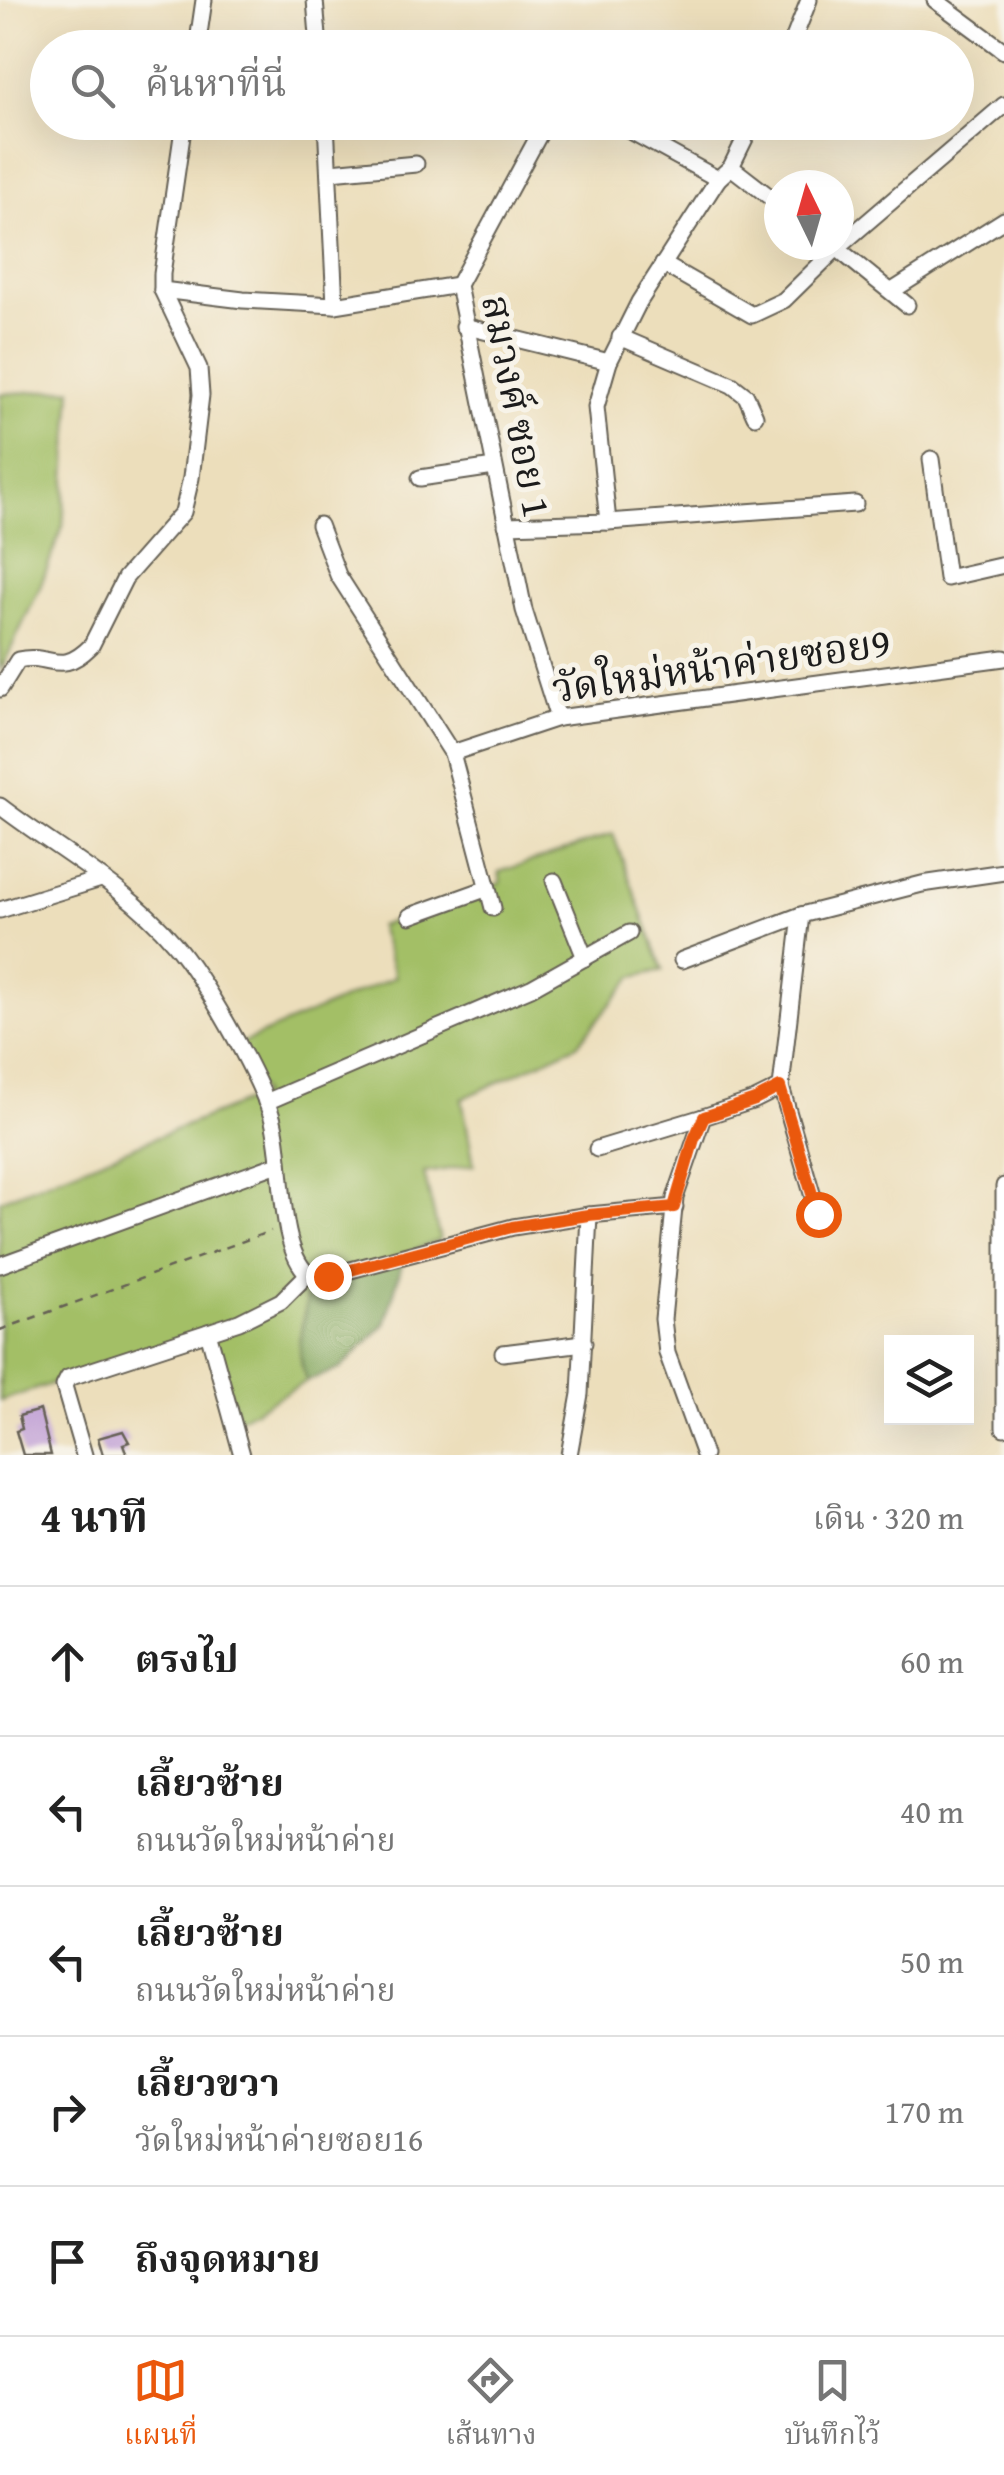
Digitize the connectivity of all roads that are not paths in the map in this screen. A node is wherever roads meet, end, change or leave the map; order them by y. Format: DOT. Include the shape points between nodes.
graph roads {
  1 [pos="204,0"];
  2 [pos="315,0"];
  3 [pos="808,0"];
  4 [pos="935,0"];
  5 [pos="199,30"];
  6 [pos="318,30"];
  7 [pos="797,30"];
  8 [pos="1004,51"];
  9 [pos="1004,105"];
  10 [pos="974,130"];
  11 [pos="181,140"];
  12 [pos="328,140"];
  13 [pos="536,140"];
  14 [pos="655,140"];
  15 [pos="744,140"];
  16 [pos="962,140"];
  17 [pos="416,164"];
  18 [pos="730,167"];
  19 [pos="331,172"];
  20 [pos="718,179"];
  21 [pos="764,193"];
  22 [pos="1004,220"];
  23 [pos="854,230"];
  24 [pos="822,260"];
  25 [pos="853,260"];
  26 [pos="664,264"];
  27 [pos="458,285"];
  28 [pos="162,290"];
  29 [pos="892,291"];
  30 [pos="336,305"];
  31 [pos="906,305"];
  32 [pos="464,326"];
  33 [pos="620,337"];
  34 [pos="609,362"];
  35 [pos="755,416"];
  36 [pos="931,458"];
  37 [pos="494,467"];
  38 [pos="420,478"];
  39 [pos="855,504"];
  40 [pos="608,522"];
  41 [pos="506,525"];
  42 [pos="319,526"];
  43 [pos="1004,565"];
  44 [pos="1004,658"];
  45 [pos="0,689"];
  46 [pos="558,718"];
  47 [pos="452,754"];
  48 [pos="0,806"];
  49 [pos="1004,872"];
  50 [pos="101,879"];
  51 [pos="554,880"];
  52 [pos="488,888"];
  53 [pos="493,908"];
  54 [pos="0,910"];
  55 [pos="801,915"];
  56 [pos="410,916"];
  57 [pos="628,933"];
  58 [pos="585,958"];
  59 [pos="682,960"];
  60 [pos="780,1087"];
  61 [pos="266,1102"];
  62 [pos="704,1117"];
  63 [pos="597,1149"];
  64 [pos="278,1164"];
  65 [pos="1003,1187"];
  66 [pos="674,1207"];
  67 [pos="818,1214"];
  68 [pos="588,1215"];
  69 [pos="0,1265"];
  70 [pos="308,1274"];
  71 [pos="208,1332"];
  72 [pos="584,1344"];
  73 [pos="503,1352"];
  74 [pos="1004,1428"];
  75 [pos="84,1455"];
  76 [pos="242,1455"];
  77 [pos="569,1455"];
  78 [pos="704,1455"];
  1 -- 5 [label="street"];
  2 -- 6 [label="street"];
  3 -- 7 [label="street"];
  4 -- 8 [label="street"];
  9 -- 10 [label="street"];
  11 -- 28 [label="street"];
  12 -- 19 [label="street"];
  13 -- 27 [label="street, สมวงศ์ ซอย 1"];
  14 -- 20 [label="street"];
  15 -- 18 [label="street"];
  16 -- 23 [label="street"];
  17 -- 19 [label="street"];
  18 -- 20 [label="street"];
  18 -- 21 [label="street"];
  19 -- 30 [label="street"];
  20 -- 26 [label="street"];
  22 -- 29 [label="street"];
  24 -- 26 [label="street" via="784,300 752,315"];
  25 -- 29 [label="street"];
  26 -- 33 [label="street"];
  27 -- 30 [label="street"];
  27 -- 32 [label="street, สมวงศ์ ซอย 1"];
  28 -- 30 [label="street"];
  28 -- 45 [label="street" via="199,368 201,396 182,512 125,578 91,646 66,664 18,660"];
  29 -- 31 [label="street"];
  32 -- 34 [label="street"];
  32 -- 37 [label="street, สมวงศ์ ซอย 1"];
  33 -- 34 [label="street"];
  33 -- 35 [label="street" via="732,385"];
  34 -- 40 [label="street" via="596,407"];
  36 -- 43 [label="street" via="947,578"];
  37 -- 38 [label="street"];
  37 -- 41 [label="street, สมวงศ์ ซอย 1"];
  39 -- 40 [label="street"];
  40 -- 41 [label="street"];
  41 -- 46 [label="street, สมวงศ์ ซอย 1"];
  42 -- 47 [label="street" via="338,575"];
  44 -- 46 [label="street, วัดใหม่หน้าค่ายซอย9"];
  46 -- 47 [label="street, วัดใหม่หน้าค่ายซอย9"];
  47 -- 52 [label="street"];
  48 -- 50 [label="street"];
  49 -- 55 [label="street" via="922,884"];
  50 -- 54 [label="street"];
  50 -- 61 [label="street" via="174,942"];
  51 -- 58 [label="street"];
  52 -- 53 [label="street"];
  52 -- 56 [label="street"];
  55 -- 59 [label="street"];
  55 -- 60 [label="street"];
  57 -- 58 [label="street"];
  58 -- 61 [label="street"];
  60 -- 62 [label="street"];
  60 -- 67 [label="street"];
  61 -- 64 [label="street"];
  62 -- 63 [label="street"];
  62 -- 66 [label="street"];
  64 -- 69 [label="street"];
  64 -- 70 [label="street" via="295,1258"];
  65 -- 74 [label="street"];
  66 -- 68 [label="street"];
  66 -- 78 [label="street" via="662,1319 667,1353"];
  68 -- 70 [label="street" via="512,1227 328,1276"];
  68 -- 72 [label="street"];
  70 -- 71 [label="street" via="281,1301"];
  71 -- 75 [label="street" via="68,1378 64,1386"];
  71 -- 76 [label="street"];
  72 -- 73 [label="street"];
  72 -- 77 [label="street"];
}
